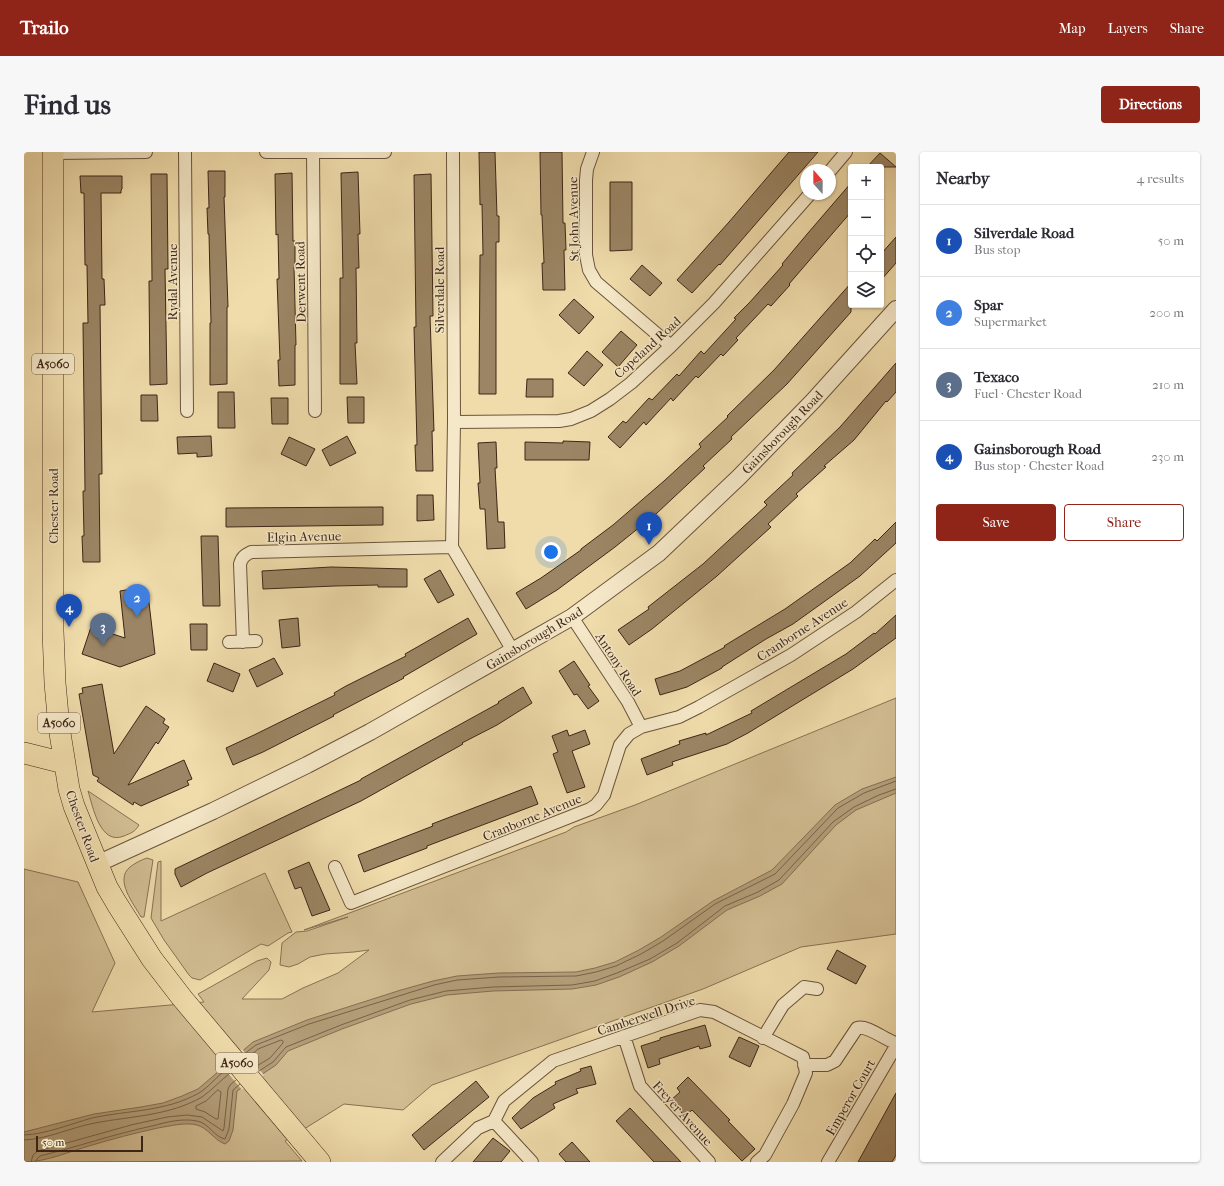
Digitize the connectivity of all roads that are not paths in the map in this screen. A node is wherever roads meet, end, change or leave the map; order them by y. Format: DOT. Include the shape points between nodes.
graph roads {
  1 [pos="146,152"];
  2 [pos="185,152"];
  3 [pos="266,152"];
  4 [pos="313,152"];
  5 [pos="385,152"];
  6 [pos="453,152"];
  7 [pos="593,152"];
  8 [pos="846,152"];
  9 [pos="53,153"];
  10 [pos="836,164"];
  11 [pos="805,200"];
  12 [pos="896,309"];
  13 [pos="671,346"];
  14 [pos="187,411"];
  15 [pos="316,411"];
  16 [pos="454,422"];
  17 [pos="452,547"];
  18 [pos="896,580"];
  19 [pos="572,617"];
  20 [pos="256,641"];
  21 [pos="229,642"];
  22 [pos="242,642"];
  23 [pos="513,651"];
  24 [pos="641,727"];
  25 [pos="24,753"];
  26 [pos="64,763"];
  27 [pos="97,864"];
  28 [pos="335,867"];
  29 [pos="817,989"];
  30 [pos="624,1036"];
  31 [pos="763,1038"];
  32 [pos="896,1045"];
  33 [pos="804,1065"];
  34 [pos="494,1121"];
  35 [pos="320,1162"];
  36 [pos="442,1162"];
  37 [pos="532,1162"];
  38 [pos="709,1162"];
  39 [pos="757,1162"];
  40 [pos="828,1162"];
  1 -- 9 [label="street"];
  2 -- 14 [label="street, Rydal Avenue"];
  3 -- 4 [label="street"];
  4 -- 5 [label="street"];
  4 -- 15 [label="street, Derwent Road"];
  6 -- 16 [label="street, Silverdale Road"];
  7 -- 13 [label="street, St John Avenue" via="586,180 586,255 589,270 596,282"];
  8 -- 10 [label="street"];
  9 -- 26 [label="highway, Chester Road / A5060" via="53,631 56,696"];
  11 -- 13 [label="street, Copeland Road" via="714,303"];
  12 -- 19 [label="street, Gainsborough Road" via="813,401 728,488 659,553"];
  13 -- 16 [label="street, Copeland Road" via="610,399 581,416 559,421"];
  16 -- 17 [label="street, Silverdale Road"];
  17 -- 22 [label="street, Elgin Avenue" via="245,554 240,564"];
  17 -- 23 [label="street"];
  18 -- 24 [label="street, Cranborne Avenue" via="856,612 785,658 692,711"];
  19 -- 23 [label="street, Gainsborough Road"];
  19 -- 24 [label="street, Antony Road" via="628,702"];
  20 -- 22 [label="street"];
  21 -- 22 [label="street"];
  23 -- 27 [label="street, Gainsborough Road" via="307,765"];
  24 -- 28 [label="street, Cranborne Avenue" via="629,734 620,746 604,795 590,809 351,902"];
  25 -- 26 [label="highway"];
  26 -- 27 [label="highway, Chester Road / A5060" via="74,806"];
  27 -- 35 [label="highway, Chester Road / A5060" via="117,904 143,946 186,1003"];
  29 -- 31 [label="street" via="804,987 783,1005"];
  30 -- 31 [label="street, Camberwell Drive" via="700,1010 714,1012"];
  30 -- 34 [label="street, Camberwell Drive" via="553,1061 504,1101"];
  30 -- 38 [label="street, Freyer Avenue" via="640,1086"];
  31 -- 33 [label="street, Camberwell Drive" via="803,1057"];
  32 -- 33 [label="street" via="861,1027 857,1028 835,1061"];
  32 -- 40 [label="street, Emperor Court"];
  33 -- 39 [label="street" via="806,1073 792,1104 765,1155"];
  34 -- 36 [label="street" via="478,1128"];
  34 -- 37 [label="street"];
}
